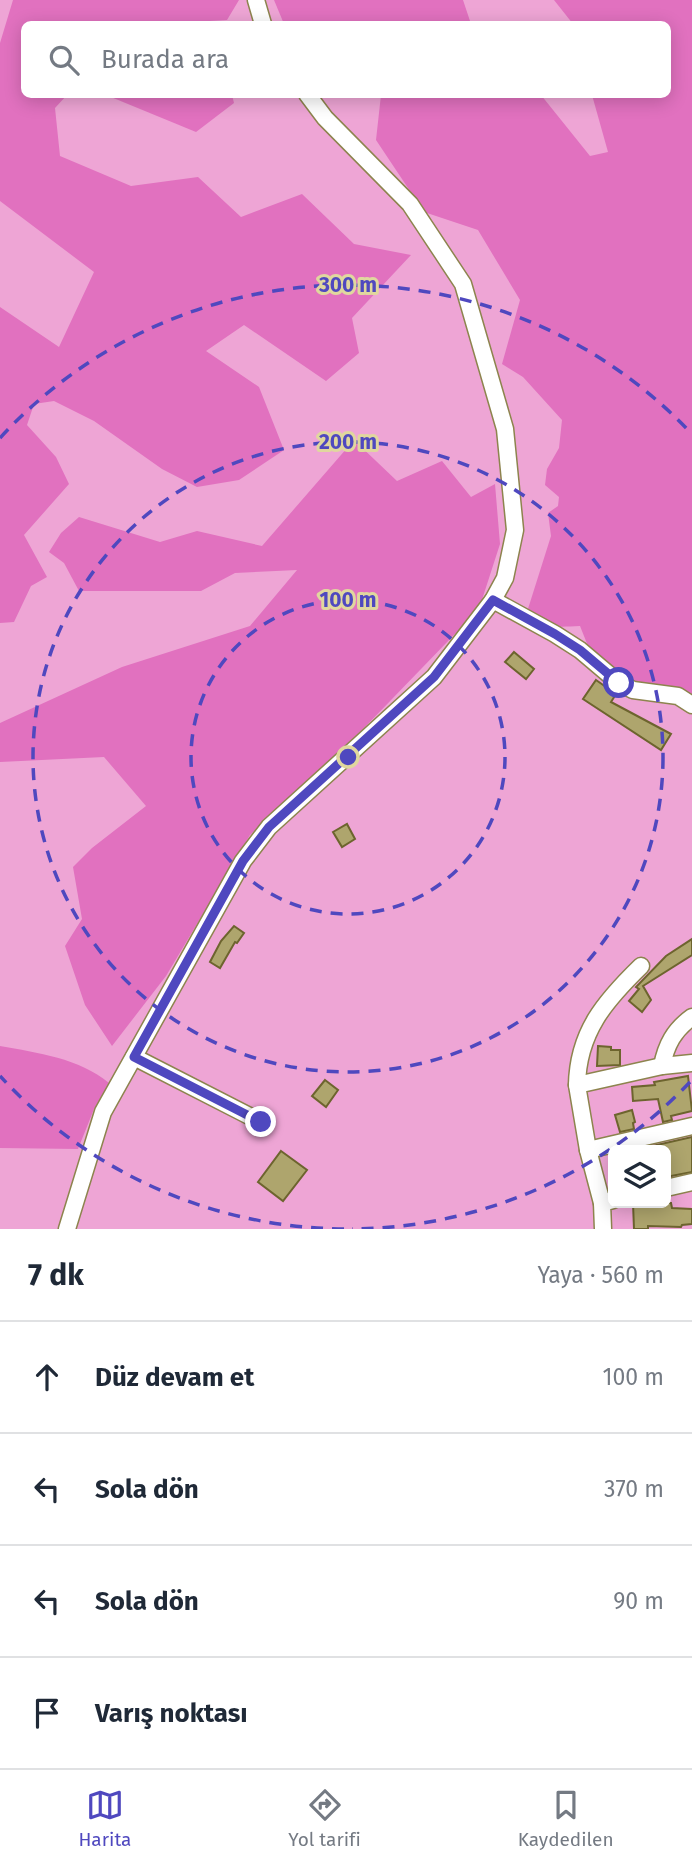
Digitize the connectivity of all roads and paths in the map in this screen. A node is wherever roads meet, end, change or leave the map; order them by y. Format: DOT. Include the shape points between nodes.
graph roads {
  1 [pos="256,0"];
  2 [pos="262,21"];
  3 [pos="310,98"];
  4 [pos="493,600"];
  5 [pos="692,705"];
  6 [pos="641,966"];
  7 [pos="692,1017"];
  8 [pos="134,1057"];
  9 [pos="692,1063"];
  10 [pos="662,1066"];
  11 [pos="577,1085"];
  12 [pos="261,1122"];
  13 [pos="692,1126"];
  14 [pos="588,1150"];
  15 [pos="692,1182"];
  16 [pos="671,1187"];
  17 [pos="608,1202"];
  18 [pos="67,1229"];
  19 [pos="603,1229"];
  1 -- 2 [label="street"];
  3 -- 4 [label="street" via="410,204 463,284 505,429 515,530 505,578"];
  4 -- 5 [label="street" via="580,650 619,683 633,690 678,696"];
  4 -- 8 [label="street" via="434,677 269,827 243,861"];
  6 -- 11 [label="street" via="611,995 588,1030 577,1063"];
  7 -- 10 [label="street" via="665,1047"];
  8 -- 12 [label="street"];
  8 -- 18 [label="street" via="103,1112"];
  9 -- 10 [label="street"];
  10 -- 11 [label="street"];
  11 -- 14 [label="street"];
  13 -- 14 [label="street"];
  14 -- 17 [label="street"];
  15 -- 16 [label="street"];
  17 -- 19 [label="street"];
}
